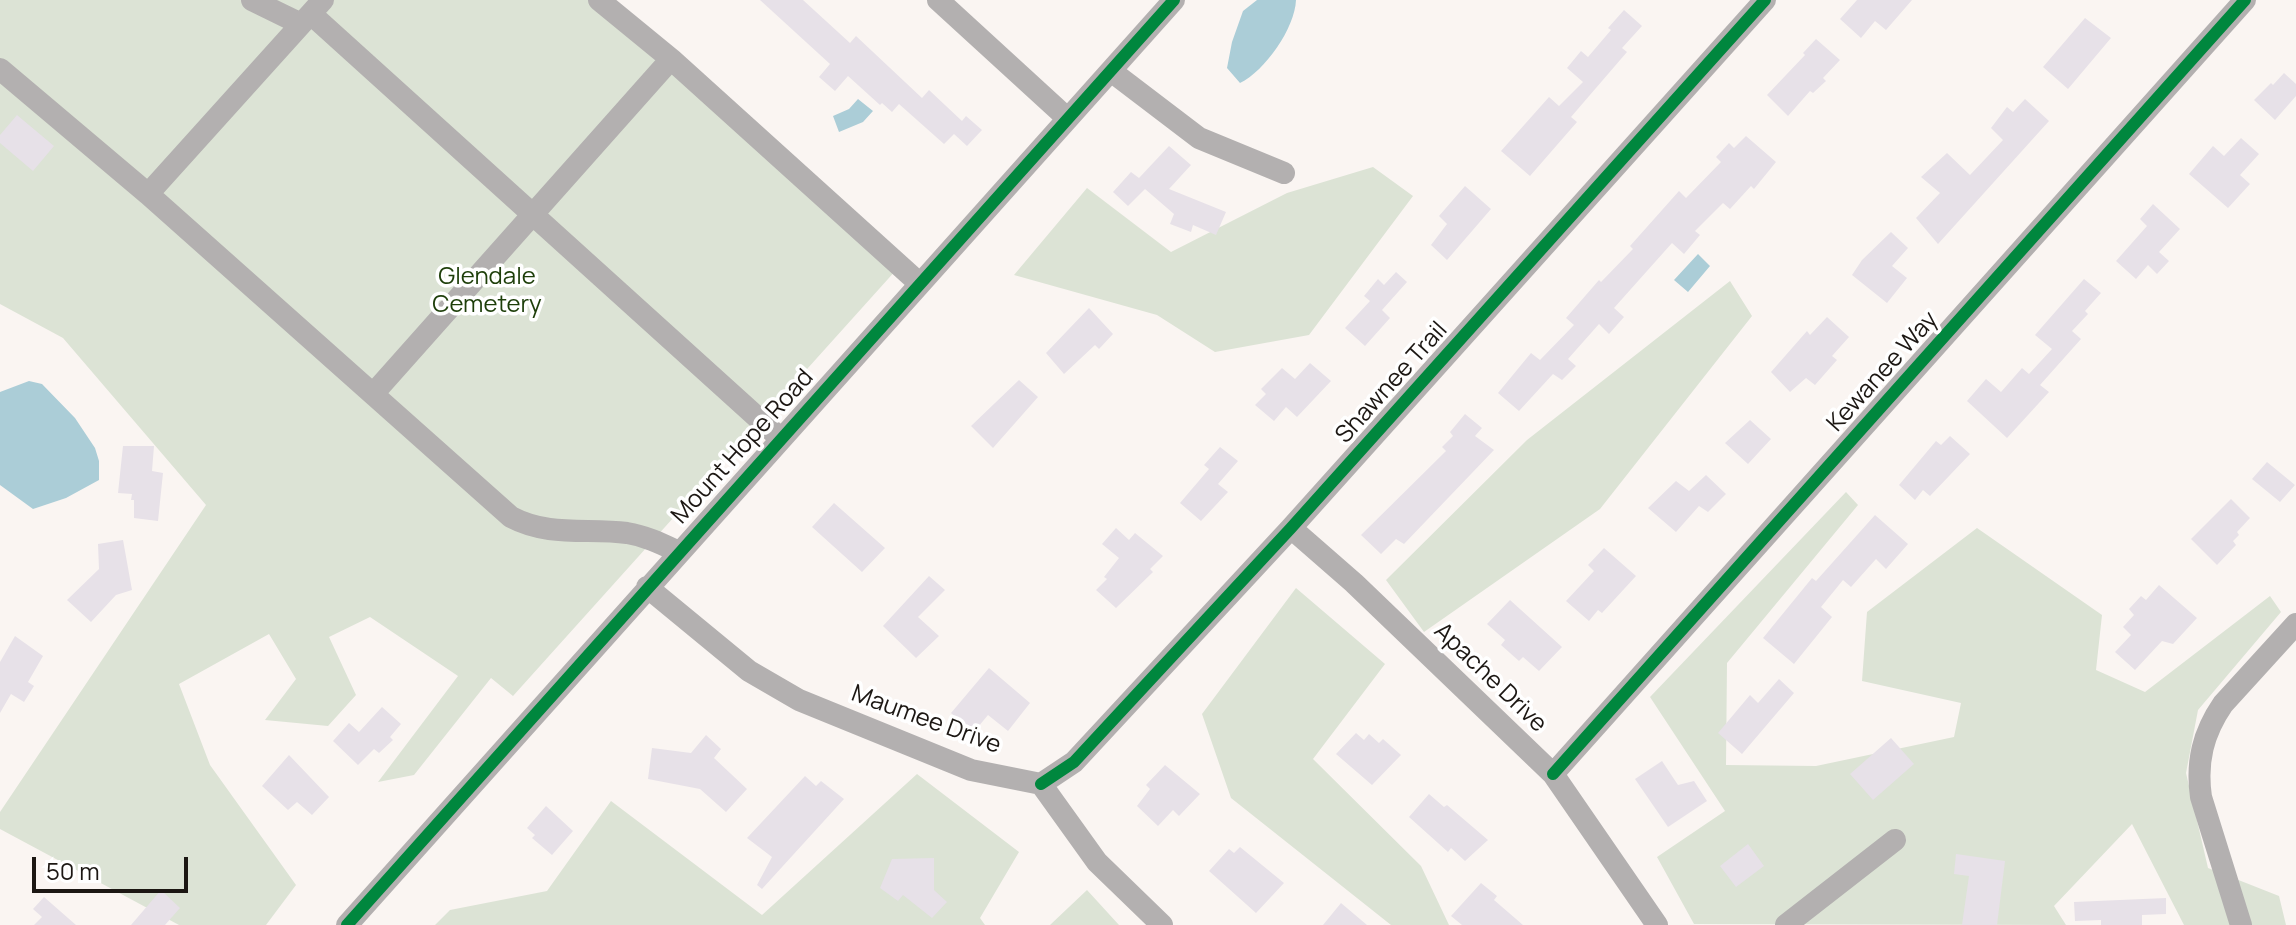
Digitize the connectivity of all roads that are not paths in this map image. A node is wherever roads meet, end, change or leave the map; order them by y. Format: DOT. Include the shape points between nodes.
graph roads {
  1 [pos="252,0"];
  2 [pos="599,0"];
  3 [pos="938,0"];
  4 [pos="1174,0"];
  5 [pos="1765,0"];
  6 [pos="2245,0"];
  7 [pos="314,9"];
  8 [pos="671,59"];
  9 [pos="0,69"];
  10 [pos="1111,71"];
  11 [pos="1067,118"];
  12 [pos="1284,173"];
  13 [pos="148,194"];
  14 [pos="532,213"];
  15 [pos="919,283"];
  16 [pos="373,394"];
  17 [pos="780,438"];
  18 [pos="1291,528"];
  19 [pos="679,552"];
  20 [pos="647,587"];
  21 [pos="2296,624"];
  22 [pos="1553,774"];
  23 [pos="1041,784"];
  24 [pos="1895,840"];
  25 [pos="347,925"];
  26 [pos="1162,925"];
  27 [pos="1657,925"];
  28 [pos="1786,925"];
  29 [pos="2241,925"];
  1 -- 7 [label="street"];
  2 -- 8 [label="street"];
  3 -- 11 [label="street"];
  4 -- 10 [label="street, Mount Hope Road"];
  5 -- 18 [label="street, Shawnee Trail"];
  6 -- 22 [label="street, Kewanee Way"];
  7 -- 13 [label="street"];
  7 -- 14 [label="street"];
  8 -- 14 [label="street"];
  8 -- 15 [label="street"];
  9 -- 13 [label="street"];
  10 -- 11 [label="street, Mount Hope Road"];
  10 -- 12 [label="street" via="1199,138"];
  11 -- 15 [label="street, Mount Hope Road"];
  13 -- 16 [label="street"];
  14 -- 16 [label="street"];
  14 -- 17 [label="street"];
  15 -- 17 [label="street, Mount Hope Road"];
  16 -- 19 [label="street" via="524,524 556,532 625,533"];
  17 -- 19 [label="street, Mount Hope Road"];
  18 -- 22 [label="street, Apache Drive"];
  18 -- 23 [label="street, Shawnee Trail" via="1074,762"];
  19 -- 20 [label="street, Mount Hope Road"];
  20 -- 23 [label="street, Maumee Drive" via="749,671 799,700 971,770"];
  20 -- 25 [label="street, Mount Hope Road"];
  21 -- 29 [label="street" via="2223,704 2202,748 2201,797"];
  22 -- 27 [label="street, Apache Drive"];
  23 -- 26 [label="street" via="1097,862"];
  24 -- 28 [label="street"];
}
